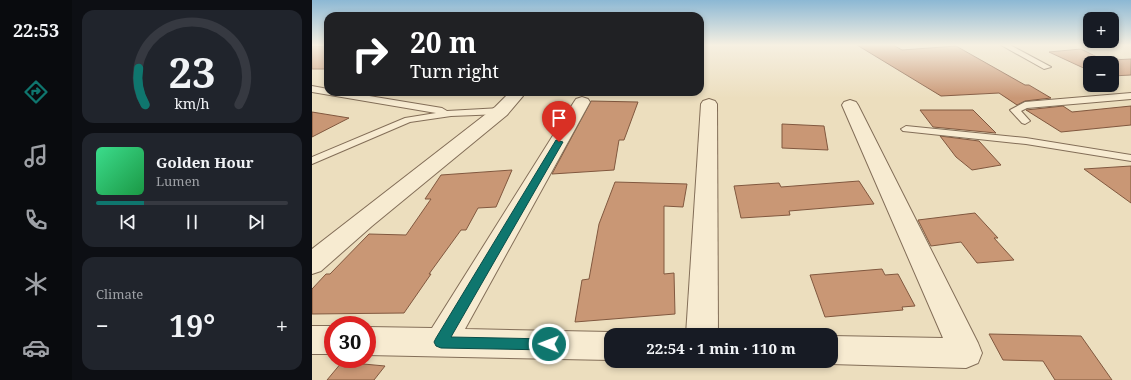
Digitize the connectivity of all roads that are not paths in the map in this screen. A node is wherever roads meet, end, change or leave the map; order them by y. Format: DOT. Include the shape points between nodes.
graph roads {
  1 [pos="1039,63"];
  2 [pos="1047,67"];
  3 [pos="312,89"];
  4 [pos="324,91"];
  5 [pos="353,96"];
  6 [pos="515,96"];
  7 [pos="1131,96"];
  8 [pos="582,102"];
  9 [pos="709,104"];
  10 [pos="850,105"];
  11 [pos="502,111"];
  12 [pos="451,113"];
  13 [pos="1024,121"];
  14 [pos="906,129"];
  15 [pos="1131,158"];
  16 [pos="312,161"];
  17 [pos="312,264"];
  18 [pos="702,328"];
  19 [pos="312,340"];
  20 [pos="324,340"];
  21 [pos="376,341"];
  22 [pos="441,342"];
  23 [pos="604,346"];
  24 [pos="838,350"];
  1 -- 2 [label="lane"];
  3 -- 4 [label="lane"];
  5 -- 12 [label="lane"];
  6 -- 11 [label="street"];
  7 -- 13 [label="lane" via="1025,105 1015,110"];
  8 -- 22 [label="street"];
  9 -- 18 [label="street"];
  10 -- 24 [label="street" via="966,352"];
  11 -- 12 [label="lane"];
  11 -- 17 [label="street"];
  12 -- 16 [label="lane" via="408,120"];
  14 -- 15 [label="lane" via="1026,141"];
  19 -- 20 [label="street"];
  21 -- 22 [label="street"];
  22 -- 23 [label="street"];
}
